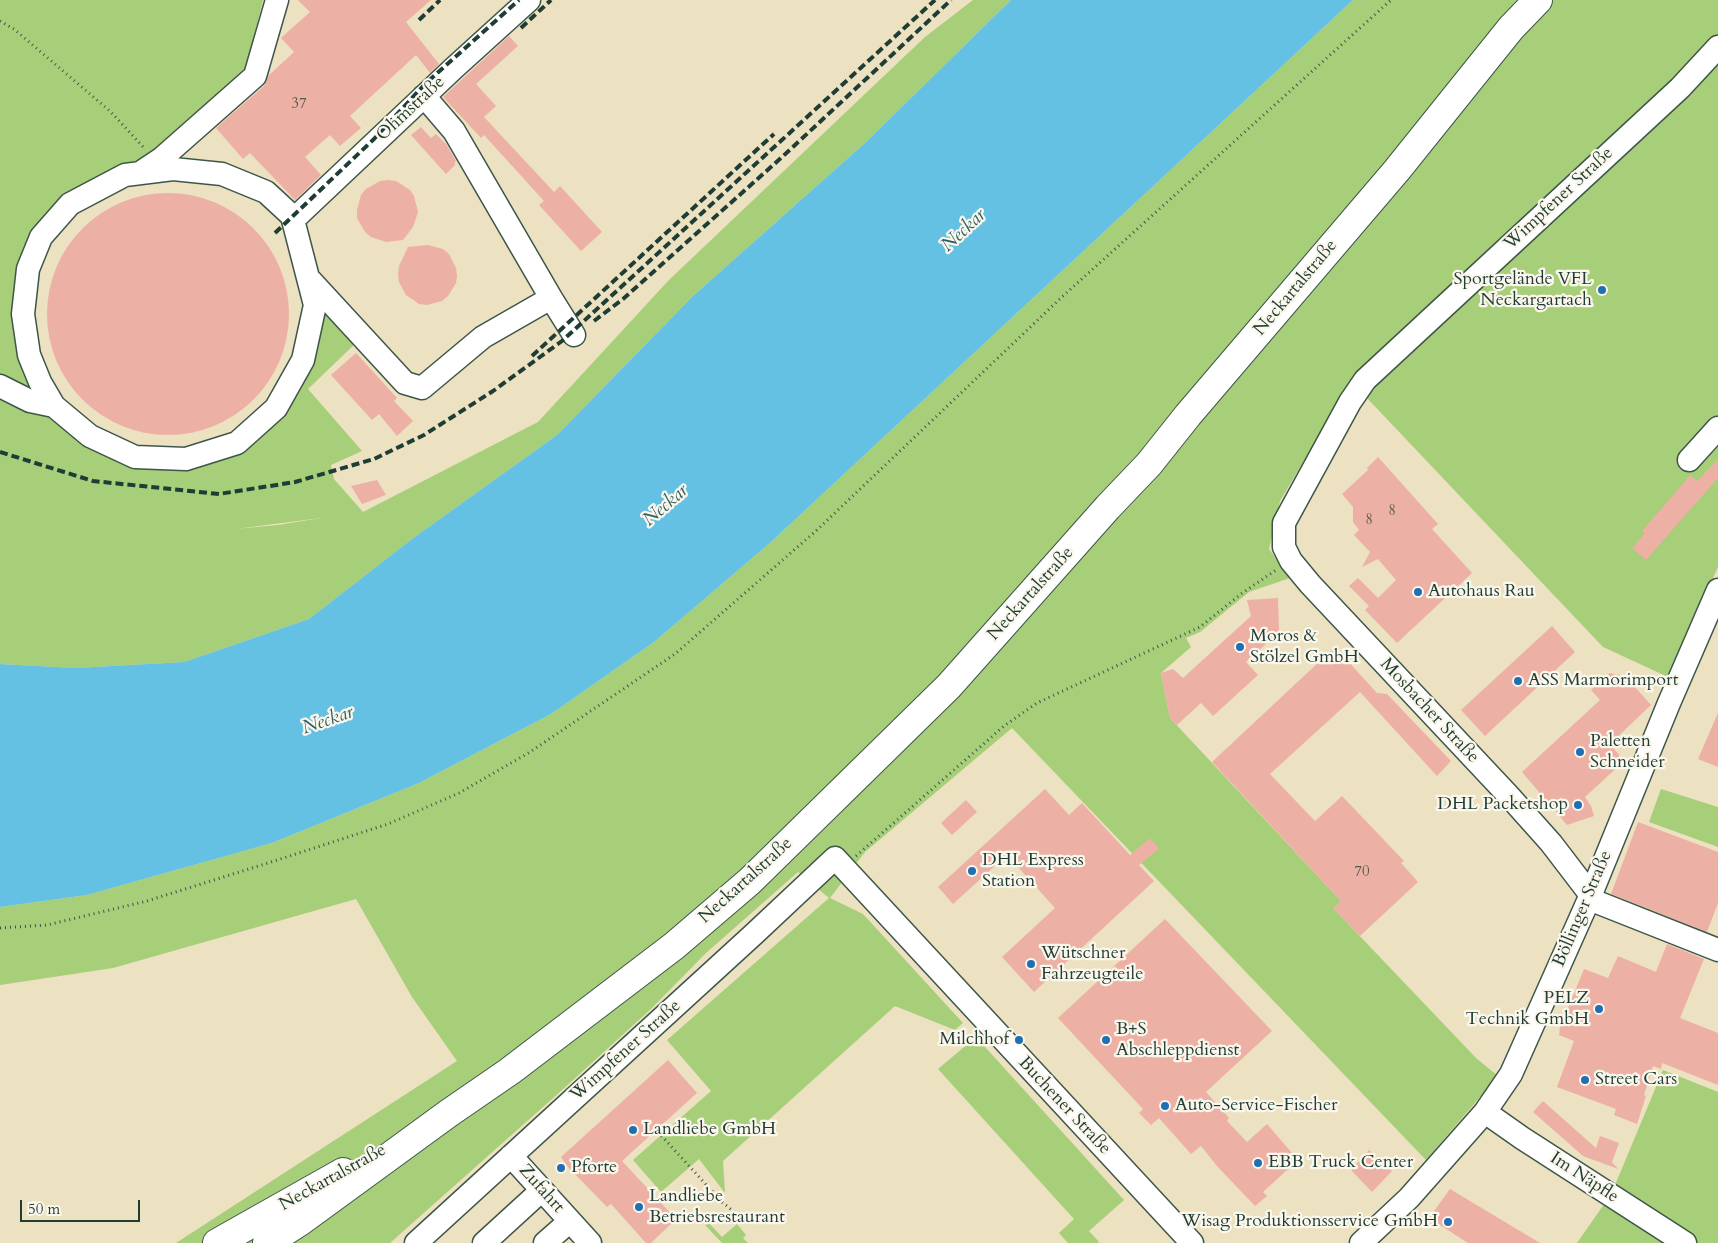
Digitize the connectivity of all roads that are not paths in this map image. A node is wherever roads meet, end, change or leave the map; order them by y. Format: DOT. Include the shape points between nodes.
graph roads {
  1 [pos="277,0"];
  2 [pos="530,0"];
  3 [pos="1538,0"];
  4 [pos="1718,47"];
  5 [pos="424,96"];
  6 [pos="149,167"];
  7 [pos="293,220"];
  8 [pos="309,279"];
  9 [pos="550,298"];
  10 [pos="574,335"];
  11 [pos="0,386"];
  12 [pos="54,406"];
  13 [pos="1718,428"];
  14 [pos="1690,460"];
  15 [pos="1284,523"];
  16 [pos="1718,590"];
  17 [pos="840,862"];
  18 [pos="1590,897"];
  19 [pos="1718,950"];
  20 [pos="449,1112"];
  21 [pos="1484,1112"];
  22 [pos="511,1156"];
  23 [pos="542,1190"];
  24 [pos="570,1221"];
  25 [pos="294,1232"];
  26 [pos="217,1243"];
  27 [pos="267,1243"];
  28 [pos="416,1243"];
  29 [pos="484,1243"];
  30 [pos="545,1243"];
  31 [pos="590,1243"];
  32 [pos="1192,1243"];
  33 [pos="1361,1243"];
  34 [pos="1685,1243"];
  1 -- 6 [label="street" via="255,76"];
  2 -- 5 [label="street, Ohmstraße"];
  3 -- 20 [label="main road, Neckartalstraße" via="1511,28 1150,464 949,686 750,881 680,940 510,1072"];
  4 -- 15 [label="street, Wimpfener Straße" via="1680,88 1364,380"];
  5 -- 7 [label="street, Ohmstraße"];
  5 -- 9 [label="street" via="454,131"];
  6 -- 7 [label="street" via="222,174 266,192"];
  6 -- 12 [label="street" via="125,175 70,204 41,237 28,269 23,314 28,355"];
  7 -- 8 [label="street"];
  8 -- 9 [label="street" via="405,383 422,388 483,337"];
  8 -- 12 [label="street" via="315,305 303,360 276,408 237,444 186,459 135,456 90,436"];
  9 -- 10 [label="street"];
  11 -- 12 [label="street" via="30,401"];
  13 -- 14 [label="street"];
  15 -- 18 [label="street, Mosbacher Straße" via="1284,547 1291,561 1551,843"];
  16 -- 18 [label="street, Böllinger Straße"];
  17 -- 22 [label="street, Wimpfener Straße" via="754,934"];
  17 -- 32 [label="street, Buchener Straße"];
  18 -- 19 [label="street"];
  18 -- 21 [label="street, Böllinger Straße" via="1511,1074"];
  20 -- 25 [label="main road, Neckartalstraße"];
  20 -- 26 [label="main road, Neckartalstraße"];
  21 -- 33 [label="street, Böllinger Straße" via="1409,1198"];
  21 -- 34 [label="street, Im Näpfle"];
  22 -- 23 [label="street, Zufahrt"];
  22 -- 28 [label="street, Wimpfener Straße"];
  23 -- 24 [label="street, Zufahrt"];
  23 -- 29 [label="street"];
  24 -- 30 [label="street"];
  24 -- 31 [label="street, Zufahrt"];
  25 -- 27 [label="main road, Neckartalstraße"];
}
